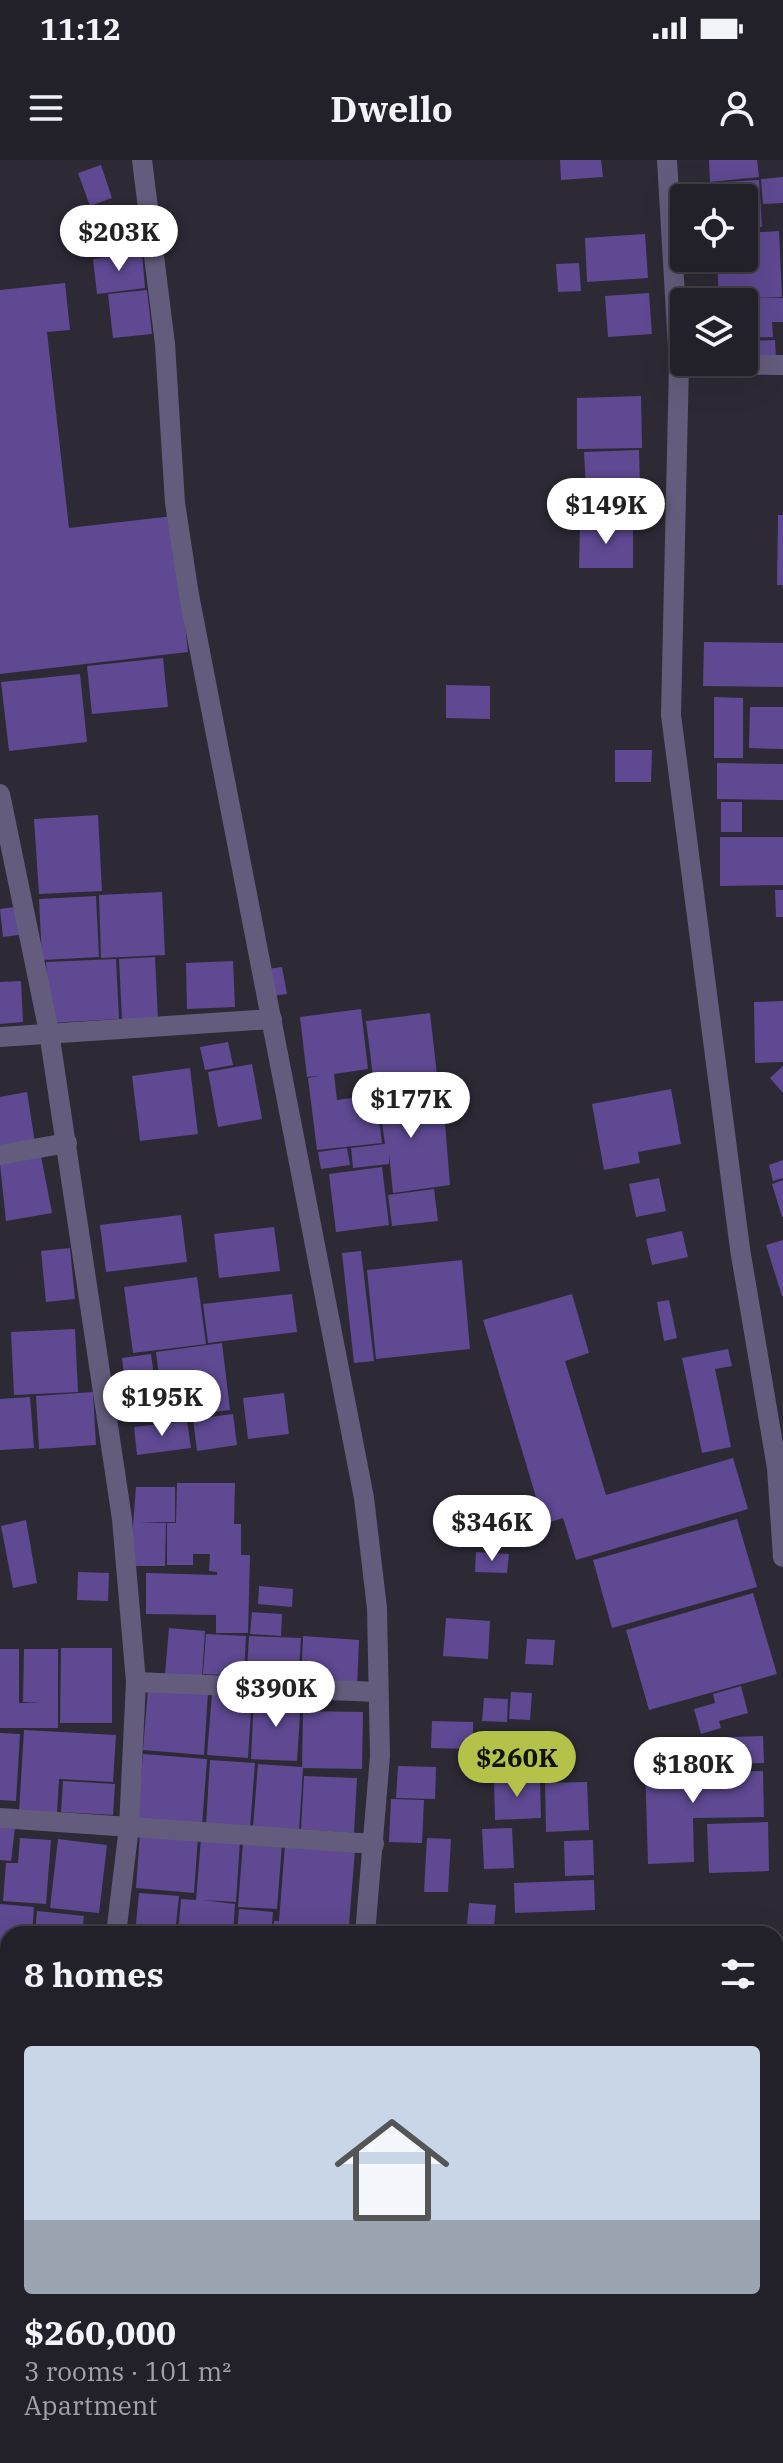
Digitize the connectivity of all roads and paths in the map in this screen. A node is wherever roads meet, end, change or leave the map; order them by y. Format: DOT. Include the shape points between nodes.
graph roads {
  1 [pos="142,160"];
  2 [pos="667,160"];
  3 [pos="675,288"];
  4 [pos="758,365"];
  5 [pos="783,365"];
  6 [pos="679,376"];
  7 [pos="0,794"];
  8 [pos="272,1019"];
  9 [pos="49,1032"];
  10 [pos="0,1037"];
  11 [pos="67,1143"];
  12 [pos="0,1155"];
  13 [pos="780,1468"];
  14 [pos="783,1557"];
  15 [pos="136,1682"];
  16 [pos="378,1692"];
  17 [pos="0,1818"];
  18 [pos="129,1827"];
  19 [pos="374,1844"];
  20 [pos="117,1926"];
  21 [pos="366,1926"];
  1 -- 8 [label="street" via="165,344 175,503"];
  2 -- 3 [label="street"];
  4 -- 5 [label="street"];
  6 -- 13 [label="street" via="671,715 740,1249"];
  7 -- 9 [label="street"];
  8 -- 9 [label="street"];
  8 -- 16 [label="street" via="364,1498 377,1608"];
  9 -- 10 [label="street"];
  9 -- 11 [label="street"];
  11 -- 12 [label="street"];
  11 -- 15 [label="street" via="117,1470"];
  13 -- 14 [label="street"];
  15 -- 16 [label="street"];
  15 -- 18 [label="street"];
  16 -- 19 [label="street"];
  17 -- 18 [label="street"];
  18 -- 19 [label="street"];
  18 -- 20 [label="street"];
  19 -- 21 [label="street"];
}
